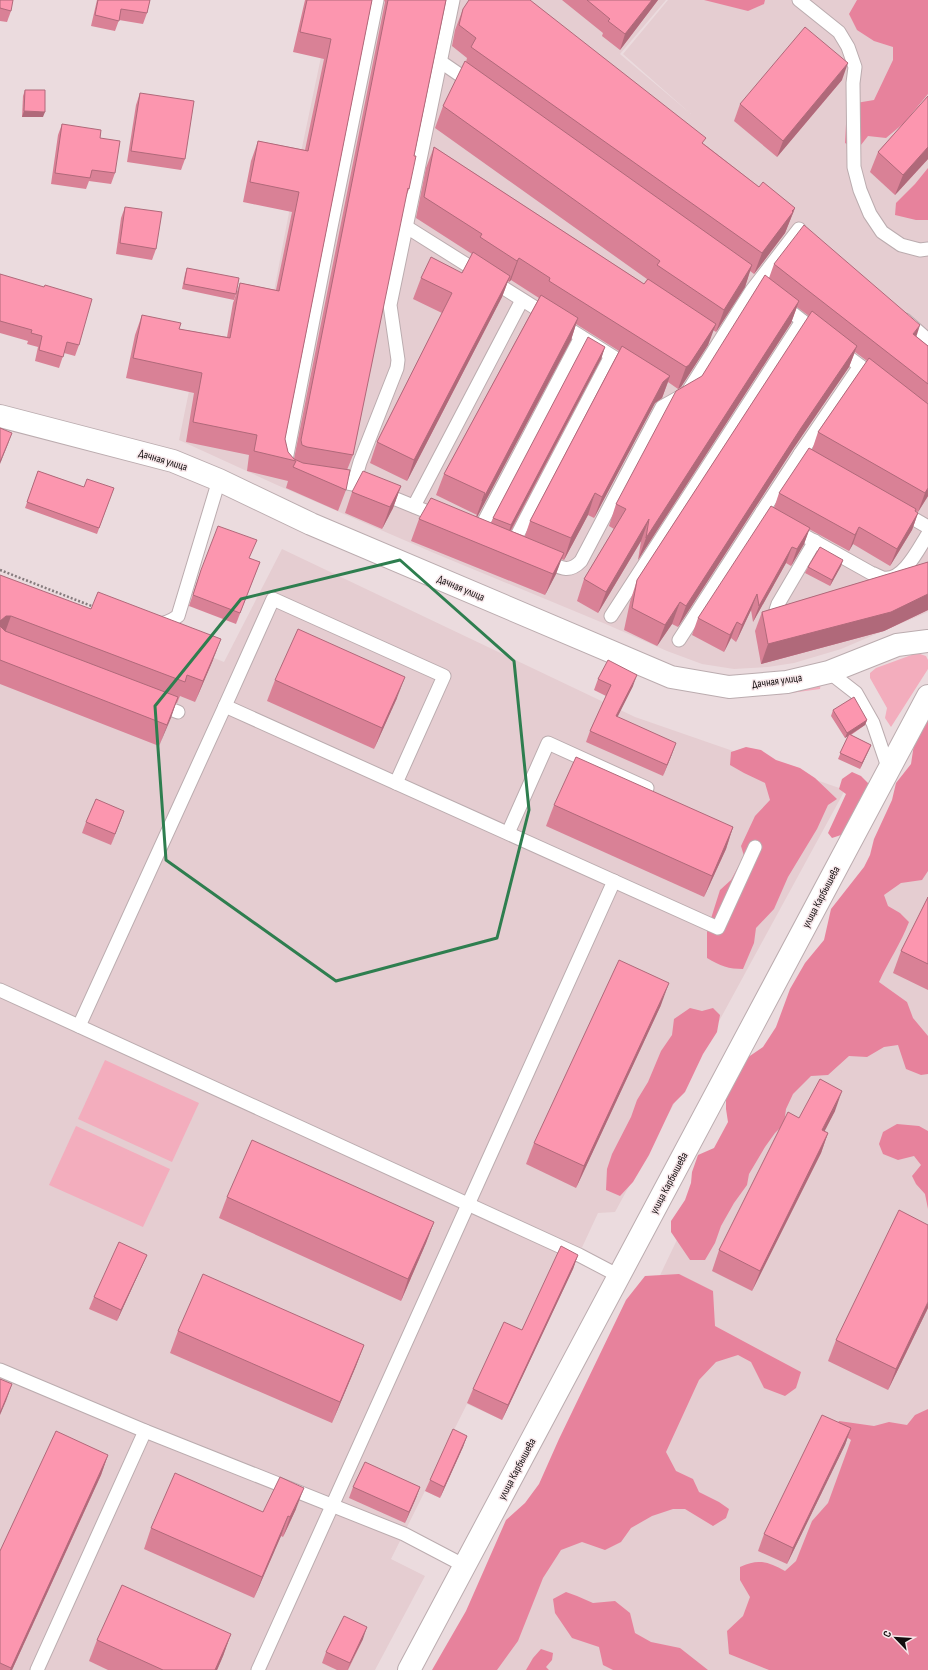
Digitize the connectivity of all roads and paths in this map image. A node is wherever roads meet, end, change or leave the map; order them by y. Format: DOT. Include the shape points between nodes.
graph roads {
  1 [pos="377,0"];
  2 [pos="453,0"];
  3 [pos="799,0"];
  4 [pos="441,62"];
  5 [pos="486,94"];
  6 [pos="423,146"];
  7 [pos="436,155"];
  8 [pos="789,220"];
  9 [pos="406,226"];
  10 [pos="800,229"];
  11 [pos="811,239"];
  12 [pos="928,249"];
  13 [pos="743,276"];
  14 [pos="756,285"];
  15 [pos="522,300"];
  16 [pos="895,311"];
  17 [pos="802,321"];
  18 [pos="706,334"];
  19 [pos="581,337"];
  20 [pos="928,340"];
  21 [pos="719,343"];
  22 [pos="611,356"];
  23 [pos="860,366"];
  24 [pos="645,377"];
  25 [pos="885,385"];
  26 [pos="665,390"];
  27 [pos="678,398"];
  28 [pos="0,416"];
  29 [pos="800,454"];
  30 [pos="827,469"];
  31 [pos="297,475"];
  32 [pos="315,478"];
  33 [pos="219,480"];
  34 [pos="354,483"];
  35 [pos="414,506"];
  36 [pos="894,508"];
  37 [pos="762,512"];
  38 [pos="449,521"];
  39 [pos="464,527"];
  40 [pos="928,527"];
  41 [pos="478,533"];
  42 [pos="928,534"];
  43 [pos="815,541"];
  44 [pos="521,551"];
  45 [pos="0,570"];
  46 [pos="896,576"];
  47 [pos="867,586"];
  48 [pos="96,607"];
  49 [pos="803,609"];
  50 [pos="611,616"];
  51 [pos="141,621"];
  52 [pos="680,640"];
  53 [pos="928,642"];
  54 [pos="829,672"];
  55 [pos="928,696"];
  56 [pos="148,701"];
  57 [pos="225,706"];
  58 [pos="178,712"];
  59 [pos="889,770"];
  60 [pos="396,783"];
  61 [pos="647,788"];
  62 [pos="508,833"];
  63 [pos="755,847"];
  64 [pos="614,881"];
  65 [pos="0,990"];
  66 [pos="79,1026"];
  67 [pos="468,1204"];
  68 [pos="620,1276"];
  69 [pos="0,1370"];
  70 [pos="145,1431"];
  71 [pos="333,1506"];
  72 [pos="465,1566"];
  73 [pos="37,1670"];
  74 [pos="258,1670"];
  75 [pos="409,1670"];
  1 -- 31 [label="lane" via="286,460 287,468"];
  2 -- 4 [label="lane"];
  3 -- 12 [label="lane" via="839,32 855,67 854,167 870,214 882,232 901,245 920,250"];
  4 -- 5 [label="lane"];
  4 -- 6 [label="lane"];
  6 -- 7 [label="lane"];
  6 -- 9 [label="lane"];
  8 -- 10 [label="lane"];
  9 -- 15 [label="lane"];
  9 -- 34 [label="lane" via="390,305 398,360"];
  10 -- 11 [label="lane"];
  10 -- 14 [label="lane"];
  13 -- 14 [label="lane"];
  14 -- 17 [label="lane"];
  14 -- 21 [label="lane"];
  15 -- 19 [label="lane"];
  15 -- 35 [label="lane"];
  16 -- 20 [label="lane"];
  17 -- 23 [label="lane"];
  17 -- 50 [label="lane"];
  18 -- 21 [label="lane"];
  19 -- 22 [label="lane"];
  19 -- 41 [label="lane"];
  21 -- 27 [label="lane" via="687,393"];
  22 -- 24 [label="lane"];
  22 -- 44 [label="lane"];
  23 -- 25 [label="lane"];
  23 -- 29 [label="lane"];
  26 -- 27 [label="lane"];
  27 -- 44 [label="lane" via="662,407 581,561 575,567 562,568"];
  28 -- 33 [label="street, Дачная улица" via="173,461"];
  29 -- 30 [label="lane"];
  29 -- 37 [label="lane"];
  32 -- 34 [label="lane"];
  33 -- 51 [label="lane" via="178,616 160,624"];
  33 -- 54 [label="street, Дачная улица" via="311,524 671,677 729,687 787,682"];
  34 -- 35 [label="lane"];
  35 -- 38 [label="lane"];
  36 -- 40 [label="lane"];
  37 -- 43 [label="lane"];
  37 -- 52 [label="lane"];
  39 -- 41 [label="lane"];
  41 -- 44 [label="lane"];
  42 -- 46 [label="lane" via="905,568"];
  43 -- 46 [label="lane" via="871,573 884,578"];
  43 -- 49 [label="lane" via="776,610 784,615"];
  45 -- 48 [label="path"];
  46 -- 47 [label="lane"];
  53 -- 54 [label="street, Дачная улица" via="897,646"];
  54 -- 59 [label="lane" via="856,694 873,723"];
  55 -- 59 [label="street, улица Карбышева"];
  56 -- 58 [label="lane"];
  57 -- 60 [label="lane"];
  57 -- 60 [label="lane" via="273,599 373,644 444,676"];
  57 -- 66 [label="lane"];
  59 -- 68 [label="street, улица Карбышева"];
  60 -- 62 [label="lane"];
  61 -- 62 [label="lane" via="548,743"];
  62 -- 64 [label="lane"];
  63 -- 64 [label="lane" via="718,928"];
  64 -- 67 [label="lane"];
  65 -- 66 [label="lane"];
  66 -- 67 [label="lane"];
  67 -- 68 [label="lane"];
  67 -- 71 [label="lane"];
  68 -- 72 [label="street, улица Карбышева"];
  69 -- 70 [label="lane"];
  70 -- 71 [label="lane"];
  70 -- 73 [label="lane"];
  71 -- 72 [label="lane" via="404,1534"];
  71 -- 74 [label="lane"];
  72 -- 75 [label="street, улица Карбышева"];
}
